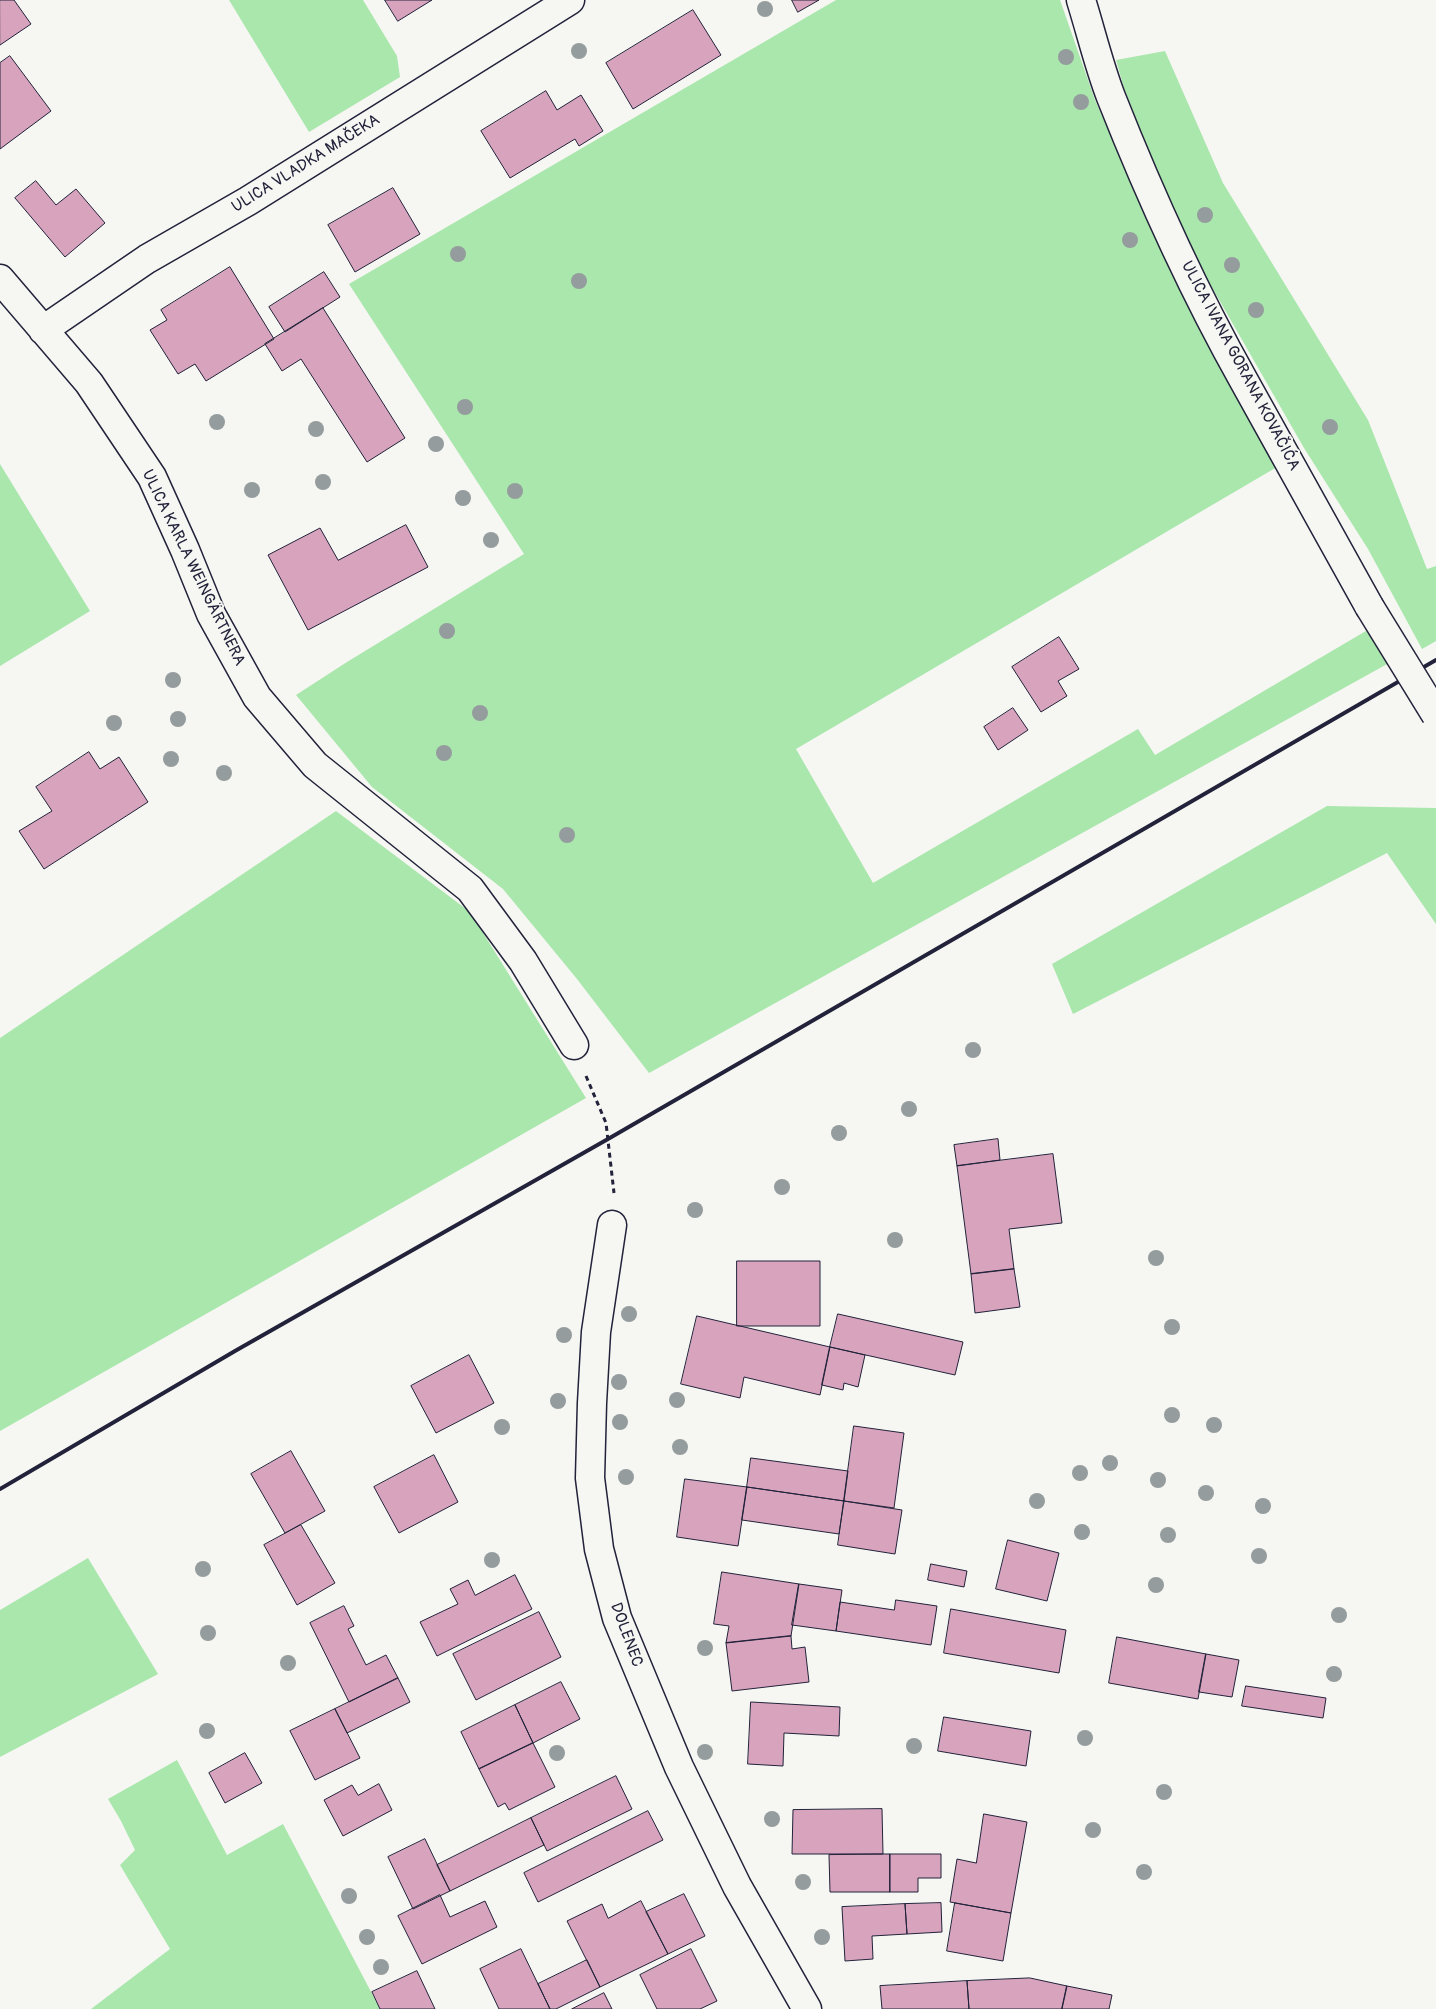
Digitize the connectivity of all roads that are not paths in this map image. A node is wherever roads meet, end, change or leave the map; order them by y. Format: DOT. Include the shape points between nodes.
graph roads {
  1 [pos="570,0"];
  2 [pos="1081,0"];
  3 [pos="0,279"];
  4 [pos="43,330"];
  5 [pos="1436,715"];
  6 [pos="574,1045"];
  7 [pos="612,1225"];
  8 [pos="806,2009"];
  1 -- 4 [label="street, ULICA VLADKA MAČEKA" via="248,201 147,259"];
  2 -- 5 [label="street, ULICA IVANA GORANA KOVAČIĆA, bridge" via="1110,95 1187,269 1243,380 1369,606"];
  3 -- 4 [label="street, ULICA KARLA WEINGÄRTNERA"];
  4 -- 6 [label="street, ULICA KARLA WEINGÄRTNERA" via="89,383 152,477 211,614 257,698 315,765 470,889 523,961"];
  7 -- 8 [label="street, DOLENEC" via="596,1332 592,1403 590,1478 599,1549 617,1618 679,1767 737,1886"];
}
